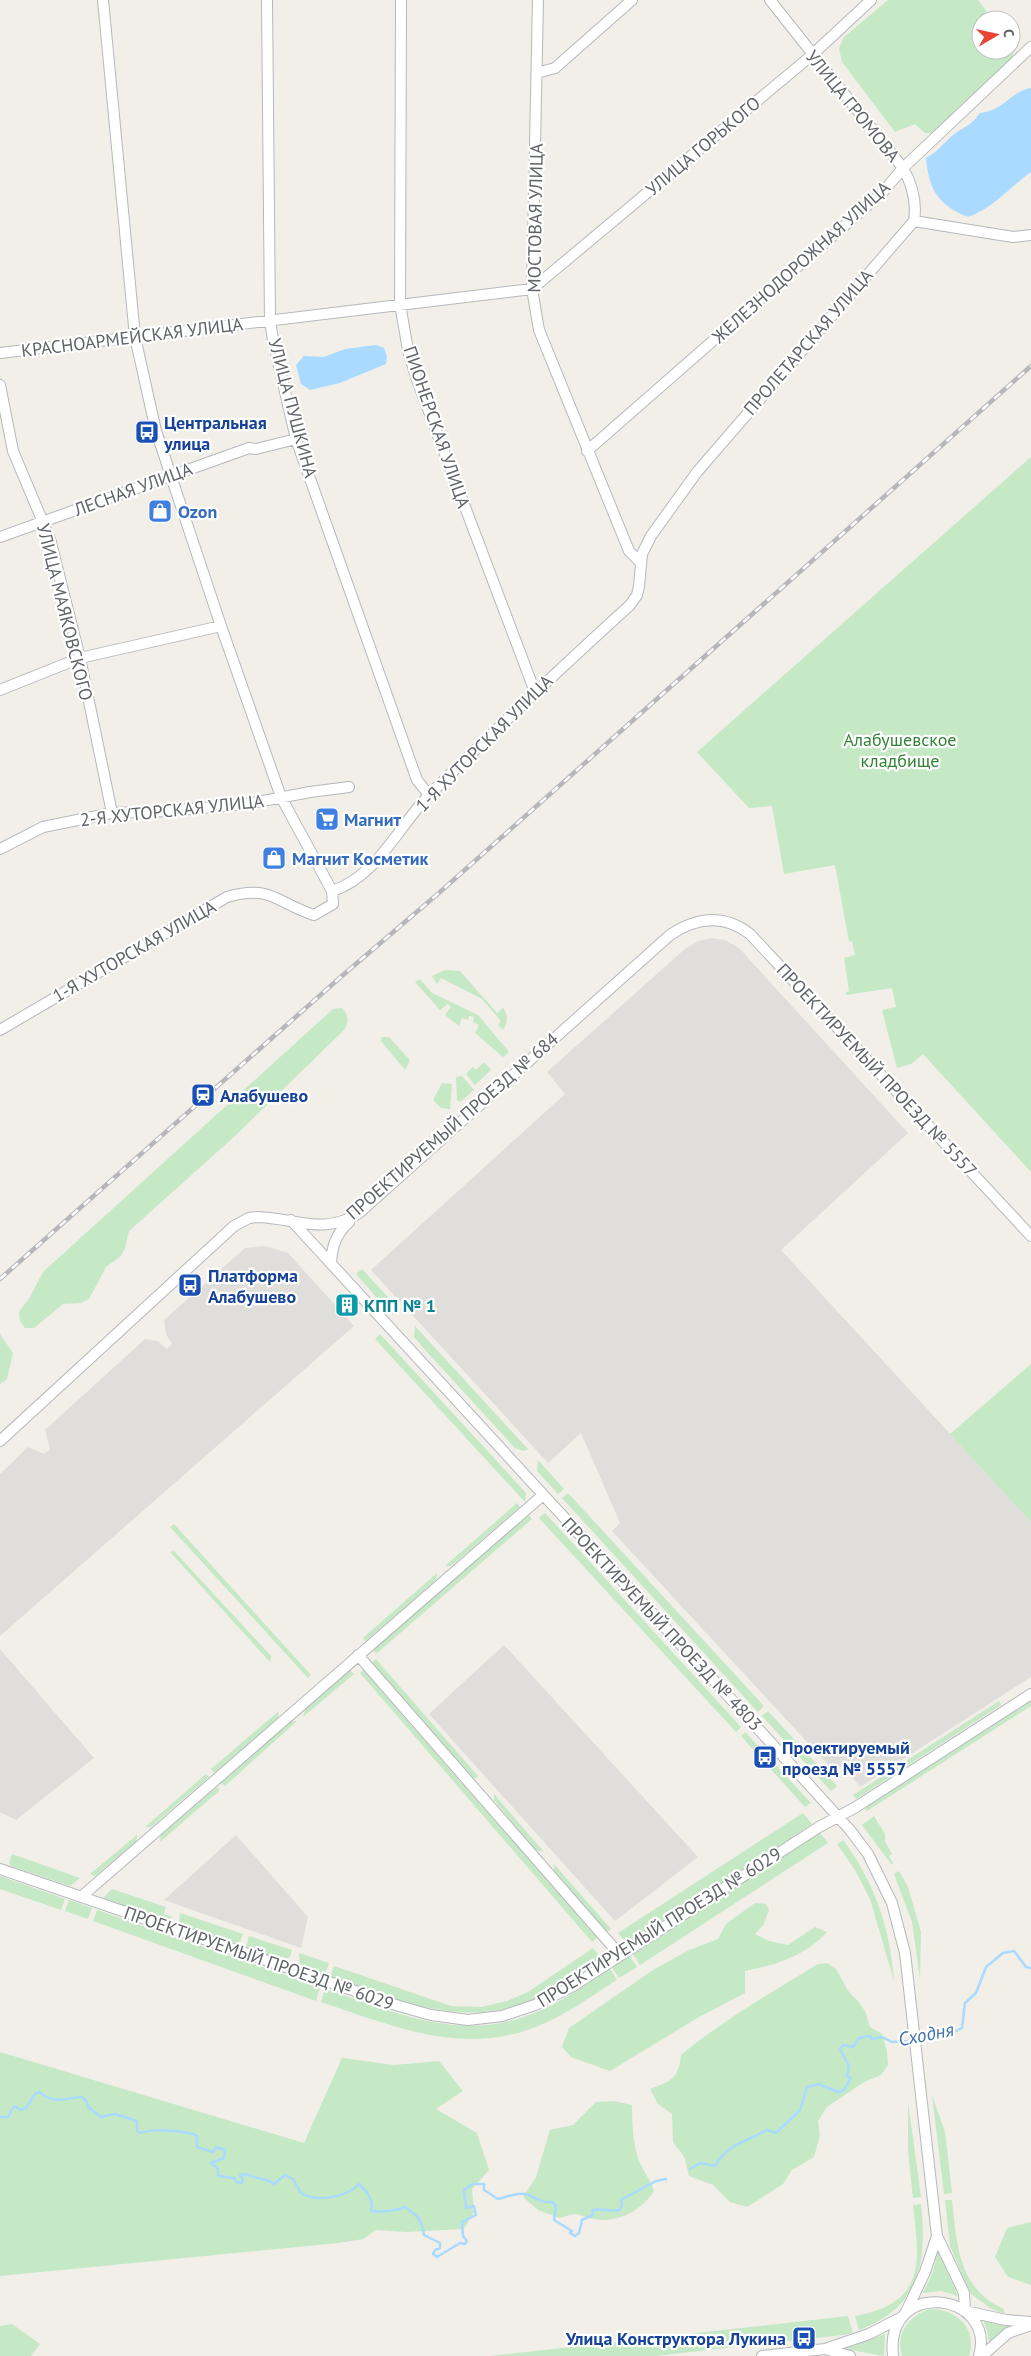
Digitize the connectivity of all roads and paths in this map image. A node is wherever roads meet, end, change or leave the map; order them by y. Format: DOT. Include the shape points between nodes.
graph roads {
  1 [pos="103,0"];
  2 [pos="267,0"];
  3 [pos="402,0"];
  4 [pos="538,0"];
  5 [pos="632,0"];
  6 [pos="770,0"];
  7 [pos="871,0"];
  8 [pos="1031,47"];
  9 [pos="812,55"];
  10 [pos="537,73"];
  11 [pos="903,168"];
  12 [pos="914,221"];
  13 [pos="1031,235"];
  14 [pos="532,288"];
  15 [pos="400,304"];
  16 [pos="270,320"];
  17 [pos="135,337"];
  18 [pos="0,353"];
  19 [pos="0,386"];
  20 [pos="296,439"];
  21 [pos="587,451"];
  22 [pos="170,475"];
  23 [pos="44,521"];
  24 [pos="0,537"];
  25 [pos="641,563"];
  26 [pos="221,626"];
  27 [pos="80,658"];
  28 [pos="0,690"];
  29 [pos="535,692"];
  30 [pos="349,787"];
  31 [pos="429,795"];
  32 [pos="281,797"];
  33 [pos="112,813"];
  34 [pos="0,849"];
  35 [pos="332,890"];
  36 [pos="712,919"];
  37 [pos="0,1030"];
  38 [pos="359,1212"];
  39 [pos="291,1220"];
  40 [pos="1031,1236"];
  41 [pos="331,1263"];
  42 [pos="0,1441"];
  43 [pos="543,1495"];
  44 [pos="358,1656"];
  45 [pos="1031,1694"];
  46 [pos="838,1817"];
  47 [pos="0,1869"];
  48 [pos="81,1897"];
  49 [pos="620,1955"];
  50 [pos="937,2236"];
  51 [pos="965,2311"];
  52 [pos="904,2315"];
  53 [pos="1031,2323"];
  54 [pos="825,2349"];
  55 [pos="762,2356"];
  56 [pos="850,2356"];
  57 [pos="893,2356"];
  58 [pos="981,2356"];
  1 -- 17 [label="street"];
  2 -- 16 [label="street, УЛИЦА ПУШКИНА"];
  3 -- 15 [label="street, ПИОНЕРСКАЯ УЛИЦА"];
  4 -- 10 [label="street, МОСТОВАЯ УЛИЦА"];
  5 -- 10 [label="street" via="555,68"];
  6 -- 9 [label="street, УЛИЦА ГРОМОВА"];
  7 -- 9 [label="street, УЛИЦА ГОРЬКОГО"];
  8 -- 11 [label="street, ЖЕЛЕЗНОДОРОЖНАЯ УЛИЦА"];
  9 -- 11 [label="street, УЛИЦА ГРОМОВА"];
  9 -- 14 [label="street, УЛИЦА ГОРЬКОГО"];
  10 -- 14 [label="street, МОСТОВАЯ УЛИЦА"];
  11 -- 12 [label="street, УЛИЦА ГРОМОВА" via="913,193"];
  11 -- 21 [label="street, ЖЕЛЕЗНОДОРОЖНАЯ УЛИЦА" via="883,192"];
  12 -- 13 [label="street" via="1012,237"];
  12 -- 25 [label="street, ПРОЛЕТАРСКАЯ УЛИЦА" via="698,472 652,536"];
  14 -- 15 [label="street, КРАСНОАРМЕЙСКАЯ УЛИЦА"];
  14 -- 21 [label="street, МОСТОВАЯ УЛИЦА" via="539,330"];
  15 -- 16 [label="street, КРАСНОАРМЕЙСКАЯ УЛИЦА"];
  15 -- 29 [label="street, ПИОНЕРСКАЯ УЛИЦА" via="417,380"];
  16 -- 17 [label="street, КРАСНОАРМЕЙСКАЯ УЛИЦА"];
  16 -- 20 [label="street, УЛИЦА ПУШКИНА"];
  17 -- 18 [label="street, КРАСНОАРМЕЙСКАЯ УЛИЦА"];
  17 -- 22 [label="street" via="156,431"];
  19 -- 23 [label="street, УЛИЦА МАЯКОВСКОГО" via="13,451"];
  20 -- 22 [label="street, ЛЕСНАЯ УЛИЦА" via="249,448"];
  20 -- 31 [label="street, УЛИЦА ПУШКИНА" via="417,780"];
  21 -- 25 [label="street, МОСТОВАЯ УЛИЦА" via="629,551"];
  22 -- 23 [label="street, ЛЕСНАЯ УЛИЦА"];
  22 -- 26 [label="street"];
  23 -- 24 [label="street, ЛЕСНАЯ УЛИЦА"];
  23 -- 27 [label="street, УЛИЦА МАЯКОВСКОГО"];
  25 -- 29 [label="street, 1-Я ХУТОРСКАЯ УЛИЦА" via="640,586 630,605"];
  26 -- 27 [label="street"];
  26 -- 32 [label="street"];
  27 -- 28 [label="street"];
  27 -- 33 [label="street, УЛИЦА МАЯКОВСКОГО"];
  29 -- 31 [label="street, 1-Я ХУТОРСКАЯ УЛИЦА"];
  30 -- 32 [label="street, 2-Я ХУТОРСКАЯ УЛИЦА"];
  31 -- 35 [label="street, 1-Я ХУТОРСКАЯ УЛИЦА" via="380,856 349,886"];
  32 -- 33 [label="street, 2-Я ХУТОРСКАЯ УЛИЦА" via="227,806"];
  32 -- 35 [label="street"];
  33 -- 34 [label="street, 2-Я ХУТОРСКАЯ УЛИЦА" via="43,827"];
  35 -- 37 [label="street, 1-Я ХУТОРСКАЯ УЛИЦА" via="333,904 314,915 262,892 245,891 227,897"];
  36 -- 38 [label="street, ПРОЕКТИРУЕМЫЙ ПРОЕЗД № 684" via="691,923 670,935"];
  36 -- 40 [label="street, ПРОЕКТИРУЕМЫЙ ПРОЕЗД № 5557" via="739,926 768,952"];
  38 -- 39 [label="street, ПРОЕКТИРУЕМЫЙ ПРОЕЗД № 684" via="339,1224"];
  38 -- 41 [label="street" via="337,1236"];
  39 -- 41 [label="street, ПРОЕКТИРУЕМЫЙ ПРОЕЗД № 4803"];
  39 -- 42 [label="street, ПРОЕКТИРУЕМЫЙ ПРОЕЗД № 684" via="257,1217 234,1226"];
  41 -- 43 [label="street, ПРОЕКТИРУЕМЫЙ ПРОЕЗД № 4803"];
  43 -- 44 [label="street"];
  43 -- 46 [label="street, ПРОЕКТИРУЕМЫЙ ПРОЕЗД № 4803"];
  44 -- 48 [label="street"];
  44 -- 49 [label="street"];
  45 -- 46 [label="street, ПРОЕКТИРУЕМЫЙ ПРОЕЗД № 6029"];
  46 -- 49 [label="street, ПРОЕКТИРУЕМЫЙ ПРОЕЗД № 6029" via="819,1826"];
  46 -- 50 [label="street, ПРОЕКТИРУЕМЫЙ ПРОЕЗД № 4803" via="868,1854 900,1927"];
  47 -- 48 [label="street, ПРОЕКТИРУЕМЫЙ ПРОЕЗД № 6029"];
  48 -- 49 [label="street, ПРОЕКТИРУЕМЫЙ ПРОЕЗД № 6029" via="325,1982 448,2018 485,2018 535,2006"];
  50 -- 51 [label="street, ПРОЕКТИРУЕМЫЙ ПРОЕЗД № 4803" via="964,2293"];
  50 -- 52 [label="street, ПРОЕКТИРУЕМЫЙ ПРОЕЗД № 4803" via="925,2272"];
  51 -- 52 [label="street" via="939,2301 918,2305"];
  51 -- 53 [label="street"];
  51 -- 58 [label="street" via="978,2331"];
  52 -- 54 [label="street" via="869,2334"];
  52 -- 57 [label="street, ПРОЕКТИРУЕМЫЙ ПРОЕЗД № 4803" via="893,2336"];
  53 -- 58 [label="street" via="1008,2333"];
  54 -- 55 [label="street"];
  54 -- 56 [label="street"];
}
